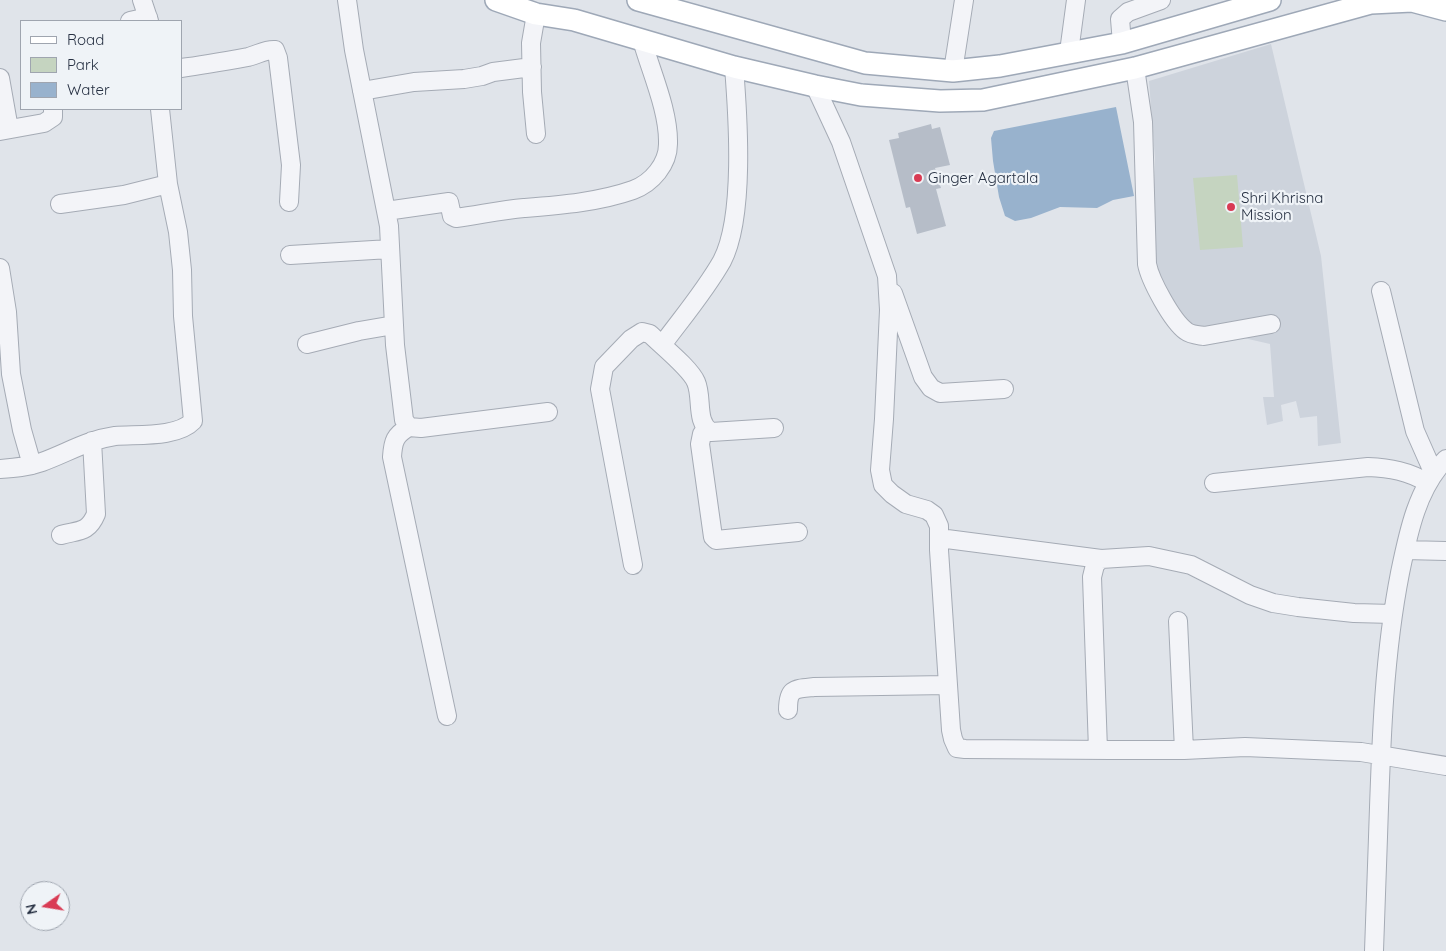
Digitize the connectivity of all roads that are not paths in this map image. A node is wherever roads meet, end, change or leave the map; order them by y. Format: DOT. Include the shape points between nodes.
graph roads {
  1 [pos="142,0"];
  2 [pos="348,0"];
  3 [pos="496,0"];
  4 [pos="638,0"];
  5 [pos="964,0"];
  6 [pos="1076,0"];
  7 [pos="1161,0"];
  8 [pos="1270,0"];
  9 [pos="1446,10"];
  10 [pos="536,14"];
  11 [pos="148,19"];
  12 [pos="1283,28"];
  13 [pos="642,40"];
  14 [pos="1122,43"];
  15 [pos="1069,52"];
  16 [pos="532,67"];
  17 [pos="734,67"];
  18 [pos="182,68"];
  19 [pos="1135,68"];
  20 [pos="953,71"];
  21 [pos="0,78"];
  22 [pos="815,86"];
  23 [pos="362,90"];
  24 [pos="53,110"];
  25 [pos="160,110"];
  26 [pos="5,130"];
  27 [pos="536,134"];
  28 [pos="168,184"];
  29 [pos="289,202"];
  30 [pos="60,204"];
  31 [pos="386,212"];
  32 [pos="390,249"];
  33 [pos="290,254"];
  34 [pos="0,268"];
  35 [pos="886,276"];
  36 [pos="1382,291"];
  37 [pos="1271,324"];
  38 [pos="394,326"];
  39 [pos="307,344"];
  40 [pos="662,346"];
  41 [pos="1004,389"];
  42 [pos="548,412"];
  43 [pos="409,427"];
  44 [pos="774,428"];
  45 [pos="706,429"];
  46 [pos="92,441"];
  47 [pos="1446,459"];
  48 [pos="32,465"];
  49 [pos="0,469"];
  50 [pos="1431,479"];
  51 [pos="1214,483"];
  52 [pos="798,532"];
  53 [pos="60,535"];
  54 [pos="939,538"];
  55 [pos="1405,550"];
  56 [pos="1446,551"];
  57 [pos="1101,560"];
  58 [pos="633,565"];
  59 [pos="1393,614"];
  60 [pos="1178,621"];
  61 [pos="948,685"];
  62 [pos="788,710"];
  63 [pos="447,716"];
  64 [pos="1098,750"];
  65 [pos="1184,750"];
  66 [pos="1380,754"];
  67 [pos="1446,766"];
  68 [pos="1374,951"];
  1 -- 11 [label="street"];
  2 -- 23 [label="street"];
  3 -- 10 [label="main road"];
  4 -- 20 [label="main road" via="865,63"];
  5 -- 20 [label="street"];
  6 -- 15 [label="street"];
  7 -- 14 [label="street" via="1128,12 1120,20"];
  8 -- 12 [label="main road"];
  8 -- 14 [label="main road"];
  9 -- 12 [label="main road" via="1412,1 1370,3"];
  10 -- 13 [label="main road" via="574,20"];
  10 -- 16 [label="street" via="531,43"];
  12 -- 19 [label="main road"];
  13 -- 17 [label="main road"];
  13 -- 31 [label="street" via="666,124 668,145 664,164 650,180 634,189 558,206 456,218 452,216 449,202"];
  14 -- 15 [label="main road"];
  15 -- 20 [label="main road" via="1000,66"];
  16 -- 23 [label="street" via="464,79"];
  16 -- 27 [label="street"];
  17 -- 22 [label="main road"];
  17 -- 40 [label="street" via="738,144 732,231 723,259"];
  18 -- 29 [label="street" via="275,50 292,165"];
  19 -- 22 [label="main road" via="983,100 940,102 901,99"];
  19 -- 37 [label="street" via="1143,122 1147,264 1158,289 1173,317 1194,335"];
  21 -- 26 [label="street"];
  22 -- 35 [label="street" via="841,142"];
  23 -- 31 [label="street"];
  24 -- 26 [label="street" via="54,117 44,124"];
  25 -- 28 [label="street"];
  28 -- 30 [label="street" via="124,195"];
  28 -- 46 [label="street" via="178,232 182,316 193,421 186,428 174,431"];
  31 -- 32 [label="street"];
  32 -- 33 [label="street"];
  32 -- 38 [label="street"];
  34 -- 48 [label="street" via="11,374"];
  35 -- 41 [label="street" via="923,377 932,388 940,393"];
  35 -- 54 [label="street" via="889,310 880,470 883,485 906,504 927,510 934,516 939,526"];
  36 -- 50 [label="street" via="1415,431"];
  38 -- 39 [label="street"];
  38 -- 43 [label="street" via="404,420"];
  40 -- 45 [label="street" via="696,381"];
  40 -- 58 [label="street" via="650,334 636,334 604,367 600,389"];
  42 -- 43 [label="street"];
  43 -- 63 [label="street" via="399,433 393,444 392,457"];
  44 -- 45 [label="street" via="711,432"];
  45 -- 52 [label="street" via="700,444 713,537 716,540"];
  46 -- 48 [label="street"];
  46 -- 53 [label="street" via="96,514 88,528"];
  47 -- 50 [label="street"];
  48 -- 49 [label="street"];
  50 -- 51 [label="street" via="1388,468 1368,467"];
  50 -- 55 [label="street" via="1412,522"];
  54 -- 57 [label="street"];
  54 -- 61 [label="street"];
  55 -- 56 [label="street"];
  55 -- 59 [label="street"];
  57 -- 59 [label="street" via="1149,556 1191,565 1273,603 1354,613"];
  57 -- 64 [label="street" via="1095,565 1092,577"];
  59 -- 66 [label="street"];
  60 -- 65 [label="street"];
  61 -- 62 [label="street" via="796,689 790,692"];
  61 -- 64 [label="street" via="951,730 958,748"];
  64 -- 65 [label="street"];
  65 -- 66 [label="street" via="1244,747"];
  66 -- 67 [label="street"];
  66 -- 68 [label="street"];
}
